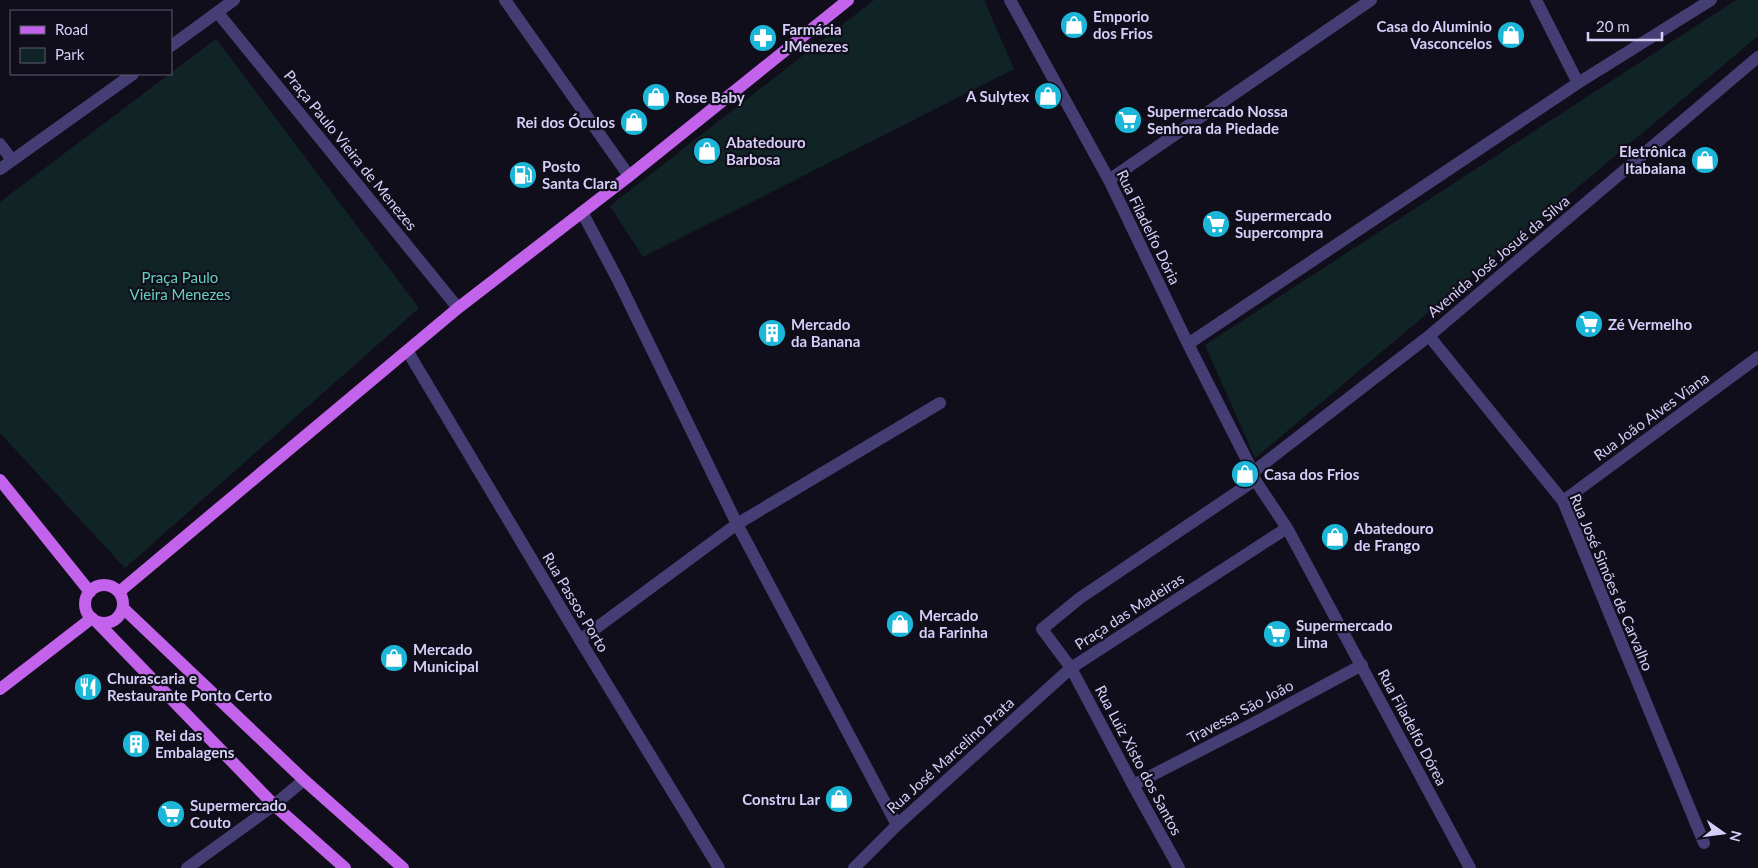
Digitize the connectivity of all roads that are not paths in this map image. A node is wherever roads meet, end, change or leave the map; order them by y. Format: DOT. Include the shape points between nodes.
graph roads {
  1 [pos="234,0"];
  2 [pos="505,0"];
  3 [pos="848,0"];
  4 [pos="1010,0"];
  5 [pos="1371,0"];
  6 [pos="1536,0"];
  7 [pos="1711,0"];
  8 [pos="218,13"];
  9 [pos="172,45"];
  10 [pos="1758,57"];
  11 [pos="132,75"];
  12 [pos="1578,83"];
  13 [pos="0,144"];
  14 [pos="12,160"];
  15 [pos="0,169"];
  16 [pos="629,176"];
  17 [pos="1109,180"];
  18 [pos="582,212"];
  19 [pos="458,308"];
  20 [pos="1429,336"];
  21 [pos="1188,344"];
  22 [pos="408,352"];
  23 [pos="1758,357"];
  24 [pos="940,403"];
  25 [pos="1254,476"];
  26 [pos="0,480"];
  27 [pos="1563,501"];
  28 [pos="737,524"];
  29 [pos="1287,528"];
  30 [pos="90,592"];
  31 [pos="119,592"];
  32 [pos="123,608"];
  33 [pos="94,619"];
  34 [pos="580,640"];
  35 [pos="1362,665"];
  36 [pos="1071,668"];
  37 [pos="0,690"];
  38 [pos="304,780"];
  39 [pos="1133,785"];
  40 [pos="274,805"];
  41 [pos="897,824"];
  42 [pos="1704,844"];
  43 [pos="862,865"];
  44 [pos="187,868"];
  45 [pos="345,868"];
  46 [pos="403,868"];
  47 [pos="719,868"];
  48 [pos="1179,868"];
  49 [pos="1470,868"];
  1 -- 8 [label="street"];
  2 -- 16 [label="street"];
  3 -- 16 [label="main road"];
  4 -- 17 [label="street, Rua Filadelfo Dória"];
  5 -- 17 [label="street"];
  6 -- 12 [label="street"];
  7 -- 12 [label="street"];
  8 -- 9 [label="street"];
  8 -- 19 [label="street, Praça Paulo Vieira de Menezes"];
  10 -- 20 [label="street, Avenida José Josué da Silva"];
  11 -- 14 [label="street"];
  12 -- 21 [label="street"];
  13 -- 14 [label="street"];
  14 -- 15 [label="street"];
  16 -- 18 [label="main road"];
  17 -- 21 [label="street, Rua Filadelfo Dória"];
  18 -- 19 [label="main road"];
  18 -- 28 [label="street"];
  19 -- 22 [label="main road"];
  20 -- 25 [label="street, Avenida José Josué da Silva"];
  20 -- 27 [label="street, Rua José Simões de Carvalho"];
  21 -- 25 [label="street, Rua Filadelfo Dória"];
  22 -- 31 [label="main road"];
  22 -- 34 [label="street, Rua Passos Porto"];
  23 -- 27 [label="street, Rua João Alves Viana"];
  24 -- 28 [label="street"];
  25 -- 29 [label="street, Rua Filadelfo Dórea"];
  25 -- 36 [label="street, Praça das Madeiras" via="1080,598 1042,629"];
  26 -- 30 [label="main road"];
  27 -- 42 [label="street, Rua José Simões de Carvalho"];
  28 -- 34 [label="street"];
  28 -- 41 [label="street"];
  29 -- 35 [label="street, Rua Filadelfo Dórea"];
  29 -- 36 [label="street, Praça das Madeiras"];
  30 -- 31 [label="main road" via="104,585"];
  30 -- 33 [label="main road" via="85,606"];
  31 -- 32 [label="main road"];
  32 -- 33 [label="main road" via="113,621"];
  32 -- 38 [label="main road"];
  33 -- 37 [label="main road"];
  33 -- 40 [label="main road"];
  34 -- 47 [label="street, Rua Passos Porto"];
  35 -- 39 [label="street, Travessa São João"];
  35 -- 49 [label="street, Rua Filadelfo Dórea"];
  36 -- 39 [label="street, Rua Luiz Xisto dos Santos"];
  36 -- 41 [label="street, Rua José Marcelino Prata"];
  38 -- 40 [label="street"];
  38 -- 46 [label="main road"];
  39 -- 48 [label="street, Rua Luiz Xisto dos Santos"];
  40 -- 44 [label="street"];
  40 -- 45 [label="main road"];
  41 -- 43 [label="street, Rua José Marcelino Prata"];
}
